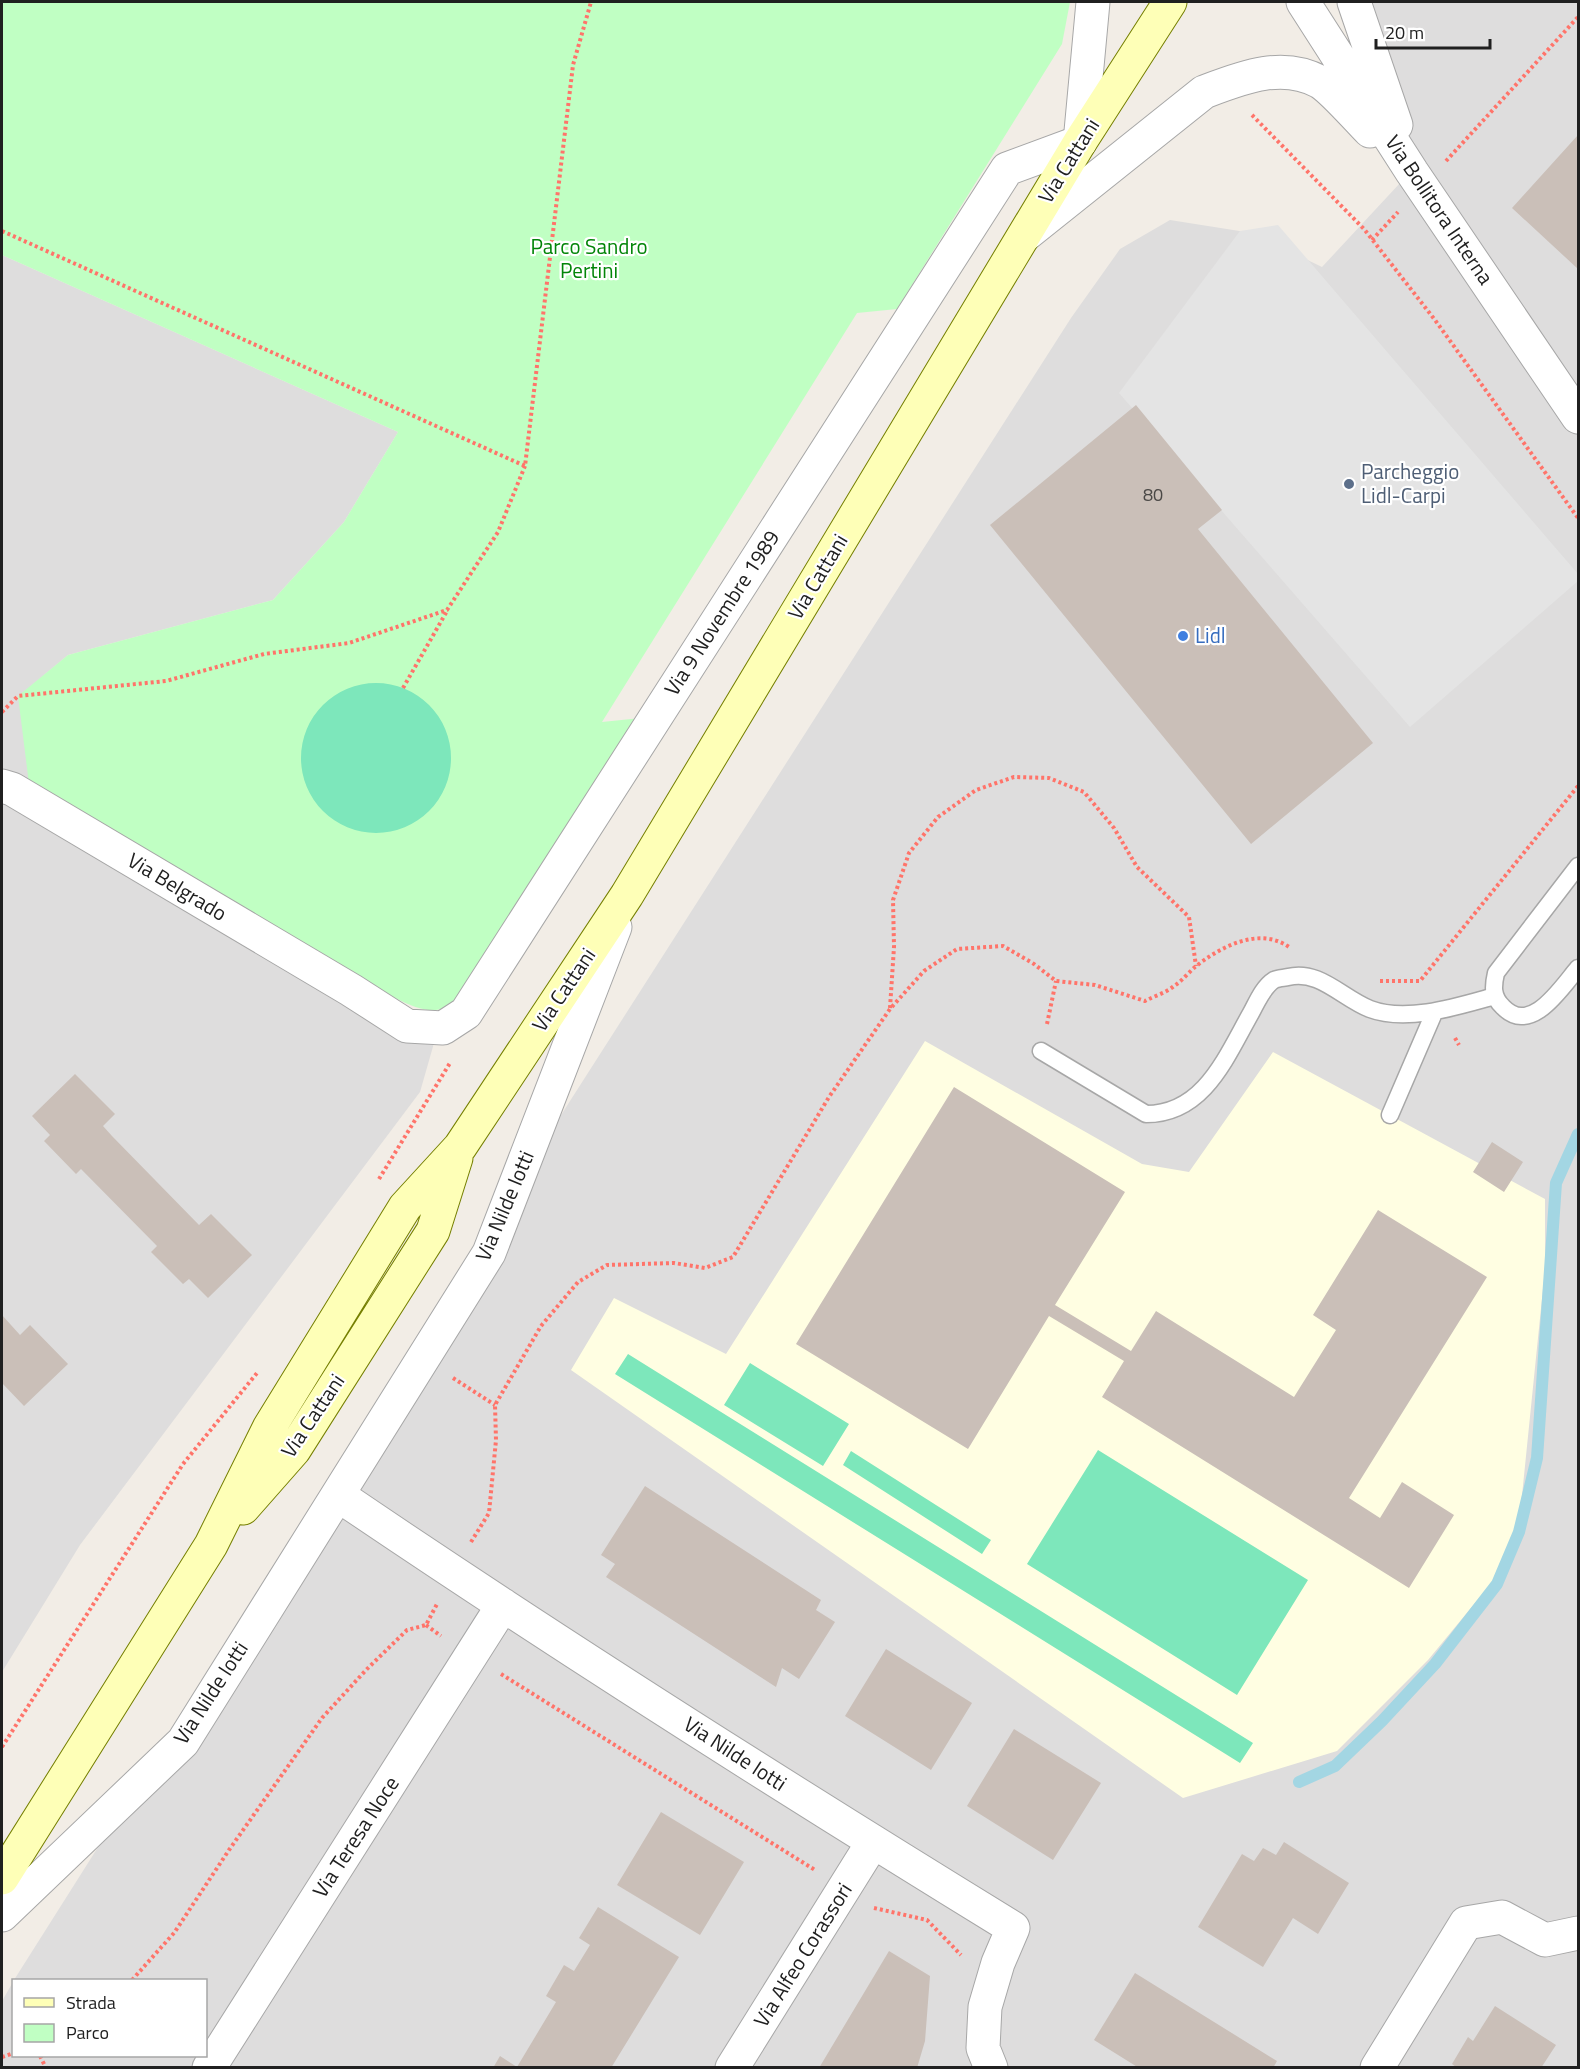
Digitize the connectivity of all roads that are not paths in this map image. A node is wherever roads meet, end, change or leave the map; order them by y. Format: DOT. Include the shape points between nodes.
graph roads {
  1 [pos="1093,2"];
  2 [pos="1170,2"];
  3 [pos="1303,2"];
  4 [pos="1354,2"];
  5 [pos="1080,142"];
  6 [pos="1417,179"];
  7 [pos="1023,236"];
  8 [pos="1578,417"];
  9 [pos="2,786"];
  10 [pos="1578,866"];
  11 [pos="627,895"];
  12 [pos="1578,968"];
  13 [pos="351,990"];
  14 [pos="1495,996"];
  15 [pos="1434,1013"];
  16 [pos="1041,1051"];
  17 [pos="1390,1115"];
  18 [pos="338,1495"];
  19 [pos="503,1605"];
  20 [pos="873,1842"];
  21 [pos="2,1878"];
  22 [pos="2,1915"];
  23 [pos="1578,1933"];
  24 [pos="209,2067"];
  25 [pos="732,2067"];
  26 [pos="991,2067"];
  27 [pos="1377,2067"];
  1 -- 5 [label="street"];
  2 -- 5 [label="main road, Via Cattani"];
  3 -- 6 [label="street, Via Bollitora Interna"];
  4 -- 6 [label="street"];
  5 -- 7 [label="main road, Via Cattani"];
  5 -- 13 [label="street, Via 9 Novembre 1989" via="1007,169 466,1013 443,1028 407,1026"];
  6 -- 7 [label="street" via="1321,83 1301,75 1263,72 1204,92"];
  6 -- 8 [label="street, Via Bollitora Interna"];
  7 -- 11 [label="main road, Via Cattani"];
  9 -- 13 [label="street, Via Belgrado"];
  10 -- 14 [label="lane" via="1496,973"];
  11 -- 18 [label="street, Via Nilde Iotti" via="489,1253"];
  11 -- 21 [label="main road, Via Cattani" via="460,1148 405,1207 269,1428 211,1545"];
  12 -- 14 [label="lane" via="1544,1007 1531,1015 1510,1012"];
  14 -- 15 [label="lane"];
  15 -- 16 [label="lane" via="1371,1009 1317,978 1295,975 1275,980 1261,994 1202,1092 1183,1106 1162,1114 1146,1114"];
  15 -- 17 [label="lane"];
  18 -- 19 [label="street, Via Nilde Iotti"];
  18 -- 22 [label="street, Via Nilde Iotti" via="183,1742"];
  19 -- 20 [label="street, Via Nilde Iotti"];
  19 -- 24 [label="street, Via Teresa Noce"];
  20 -- 25 [label="street, Via Alfeo Corassori"];
  20 -- 26 [label="street, Via Nilde Iotti" via="1013,1928 985,2007 983,2048"];
  23 -- 27 [label="street" via="1545,1940 1502,1917 1466,1923"];
}
